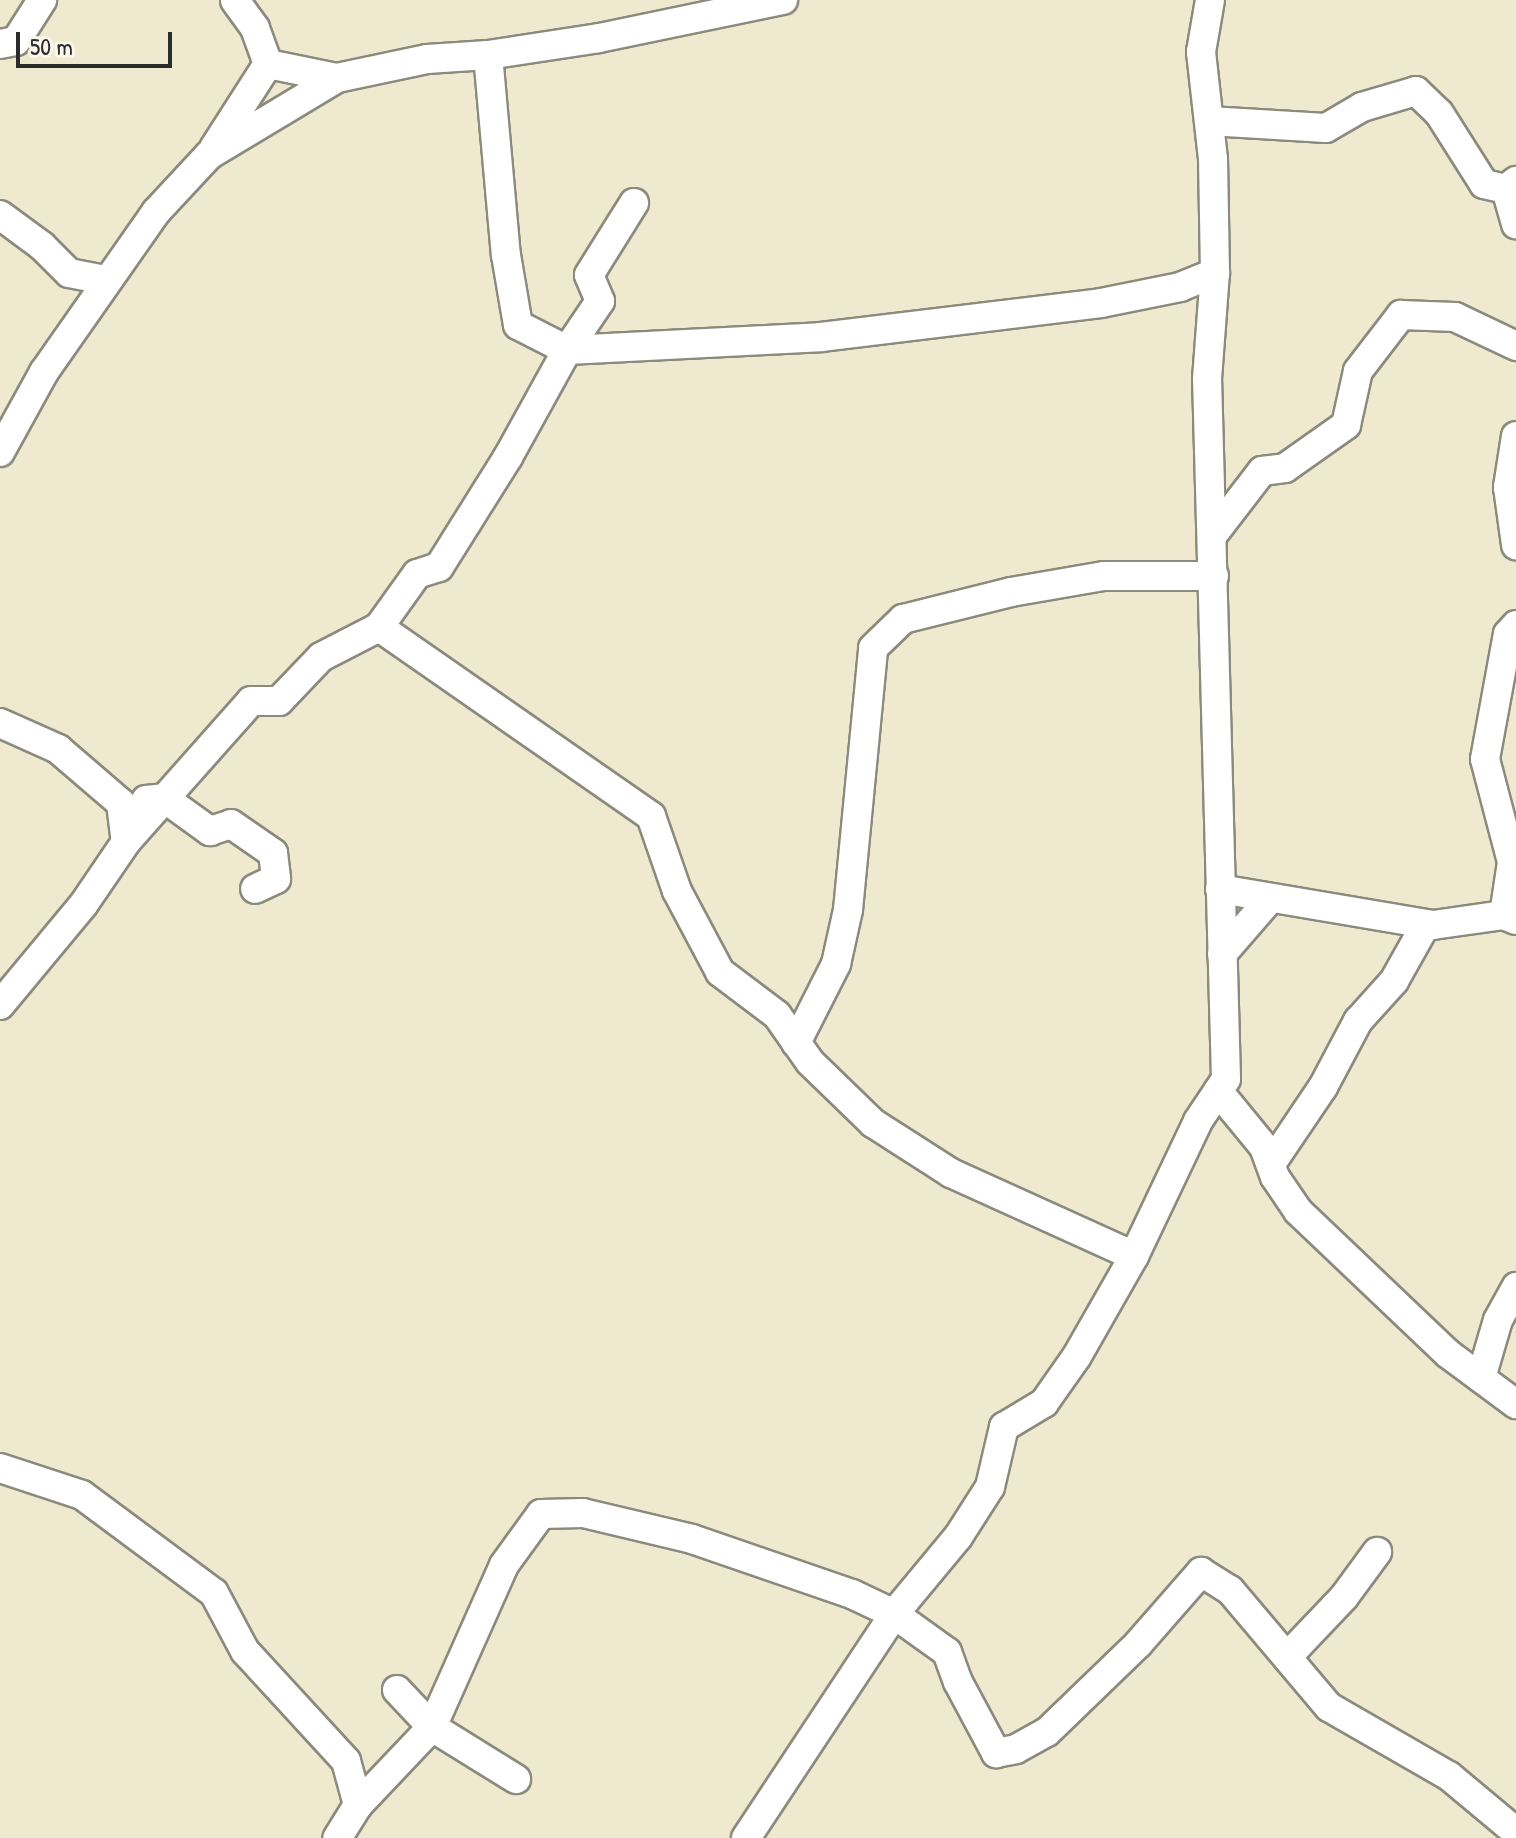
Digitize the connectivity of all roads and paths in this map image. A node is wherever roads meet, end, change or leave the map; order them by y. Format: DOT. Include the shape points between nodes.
graph roads {
  1 [pos="42,0"];
  2 [pos="235,0"];
  3 [pos="783,0"];
  4 [pos="1210,0"];
  5 [pos="0,44"];
  6 [pos="488,55"];
  7 [pos="268,64"];
  8 [pos="337,78"];
  9 [pos="1209,121"];
  10 [pos="209,155"];
  11 [pos="1511,185"];
  12 [pos="634,203"];
  13 [pos="0,215"];
  14 [pos="1516,225"];
  15 [pos="1215,273"];
  16 [pos="105,280"];
  17 [pos="1516,346"];
  18 [pos="567,350"];
  19 [pos="1516,436"];
  20 [pos="0,452"];
  21 [pos="1212,536"];
  22 [pos="1516,545"];
  23 [pos="1214,576"];
  24 [pos="1516,625"];
  25 [pos="379,627"];
  26 [pos="0,723"];
  27 [pos="164,798"];
  28 [pos="121,803"];
  29 [pos="126,842"];
  30 [pos="255,889"];
  31 [pos="1220,889"];
  32 [pos="1269,900"];
  33 [pos="1510,917"];
  34 [pos="1426,924"];
  35 [pos="1222,954"];
  36 [pos="0,1005"];
  37 [pos="796,1043"];
  38 [pos="1218,1091"];
  39 [pos="1271,1164"];
  40 [pos="1134,1256"];
  41 [pos="1516,1287"];
  42 [pos="1481,1378"];
  43 [pos="1516,1404"];
  44 [pos="0,1468"];
  45 [pos="1377,1552"];
  46 [pos="894,1614"];
  47 [pos="1287,1657"];
  48 [pos="397,1690"];
  49 [pos="432,1727"];
  50 [pos="516,1779"];
  51 [pos="358,1805"];
  52 [pos="1516,1832"];
  53 [pos="337,1838"];
  54 [pos="746,1838"];
  1 -- 5 [label="street" via="16,41"];
  2 -- 7 [label="street" via="255,28"];
  3 -- 6 [label="street" via="693,21"];
  4 -- 9 [label="street" via="1201,52"];
  6 -- 8 [label="street" via="427,59"];
  6 -- 18 [label="street" via="506,255 518,325"];
  7 -- 8 [label="street"];
  7 -- 10 [label="street"];
  8 -- 10 [label="street"];
  9 -- 11 [label="street" via="1326,128 1362,107 1416,91 1439,113 1484,184"];
  9 -- 15 [label="street"];
  10 -- 16 [label="street" via="156,212"];
  11 -- 14 [label="street"];
  12 -- 18 [label="street" via="589,275 600,301"];
  13 -- 16 [label="street" via="69,273"];
  15 -- 18 [label="street" via="1180,287 1101,303 821,337"];
  15 -- 21 [label="street" via="1207,379"];
  16 -- 20 [label="street" via="44,372"];
  17 -- 21 [label="street" via="1455,317 1401,315 1358,371 1346,425 1285,468 1262,471"];
  18 -- 25 [label="street" via="439,567 417,574"];
  19 -- 22 [label="street" via="1508,487"];
  21 -- 23 [label="street"];
  23 -- 31 [label="street"];
  23 -- 37 [label="street" via="1104,576 1011,592 903,619 873,648 848,910 836,964"];
  24 -- 33 [label="street" via="1508,634 1485,759 1512,862"];
  25 -- 27 [label="street" via="321,657 279,701 251,701"];
  25 -- 37 [label="street" via="651,816 677,891 720,972 777,1015"];
  26 -- 28 [label="street" via="58,749"];
  27 -- 28 [label="street"];
  27 -- 29 [label="street"];
  27 -- 30 [label="street" via="210,831 231,824 273,853 276,879"];
  28 -- 29 [label="street"];
  29 -- 36 [label="street" via="83,905"];
  31 -- 32 [label="street"];
  31 -- 35 [label="street"];
  32 -- 34 [label="street"];
  32 -- 35 [label="street"];
  33 -- 34 [label="street"];
  34 -- 39 [label="street" via="1394,981 1358,1021 1323,1087"];
  35 -- 38 [label="street" via="1226,1079"];
  37 -- 40 [label="street" via="873,1123 951,1173"];
  38 -- 39 [label="street" via="1264,1147"];
  38 -- 40 [label="street" via="1198,1121"];
  39 -- 42 [label="street" via="1298,1211 1447,1353"];
  40 -- 46 [label="street" via="1044,1403 1004,1427 990,1487 958,1537"];
  41 -- 42 [label="street" via="1498,1320"];
  42 -- 43 [label="street"];
  44 -- 51 [label="street" via="82,1495 214,1593 245,1651 346,1761"];
  45 -- 47 [label="street" via="1344,1597"];
  46 -- 47 [label="street" via="947,1652 996,1753 1047,1732 1138,1644 1201,1572 1230,1590"];
  46 -- 49 [label="street" via="852,1594 692,1539 583,1513 541,1514 504,1565"];
  46 -- 54 [label="street"];
  47 -- 52 [label="street" via="1329,1707 1449,1776"];
  48 -- 49 [label="street"];
  49 -- 50 [label="street"];
  49 -- 51 [label="street"];
  51 -- 53 [label="street"];
}
